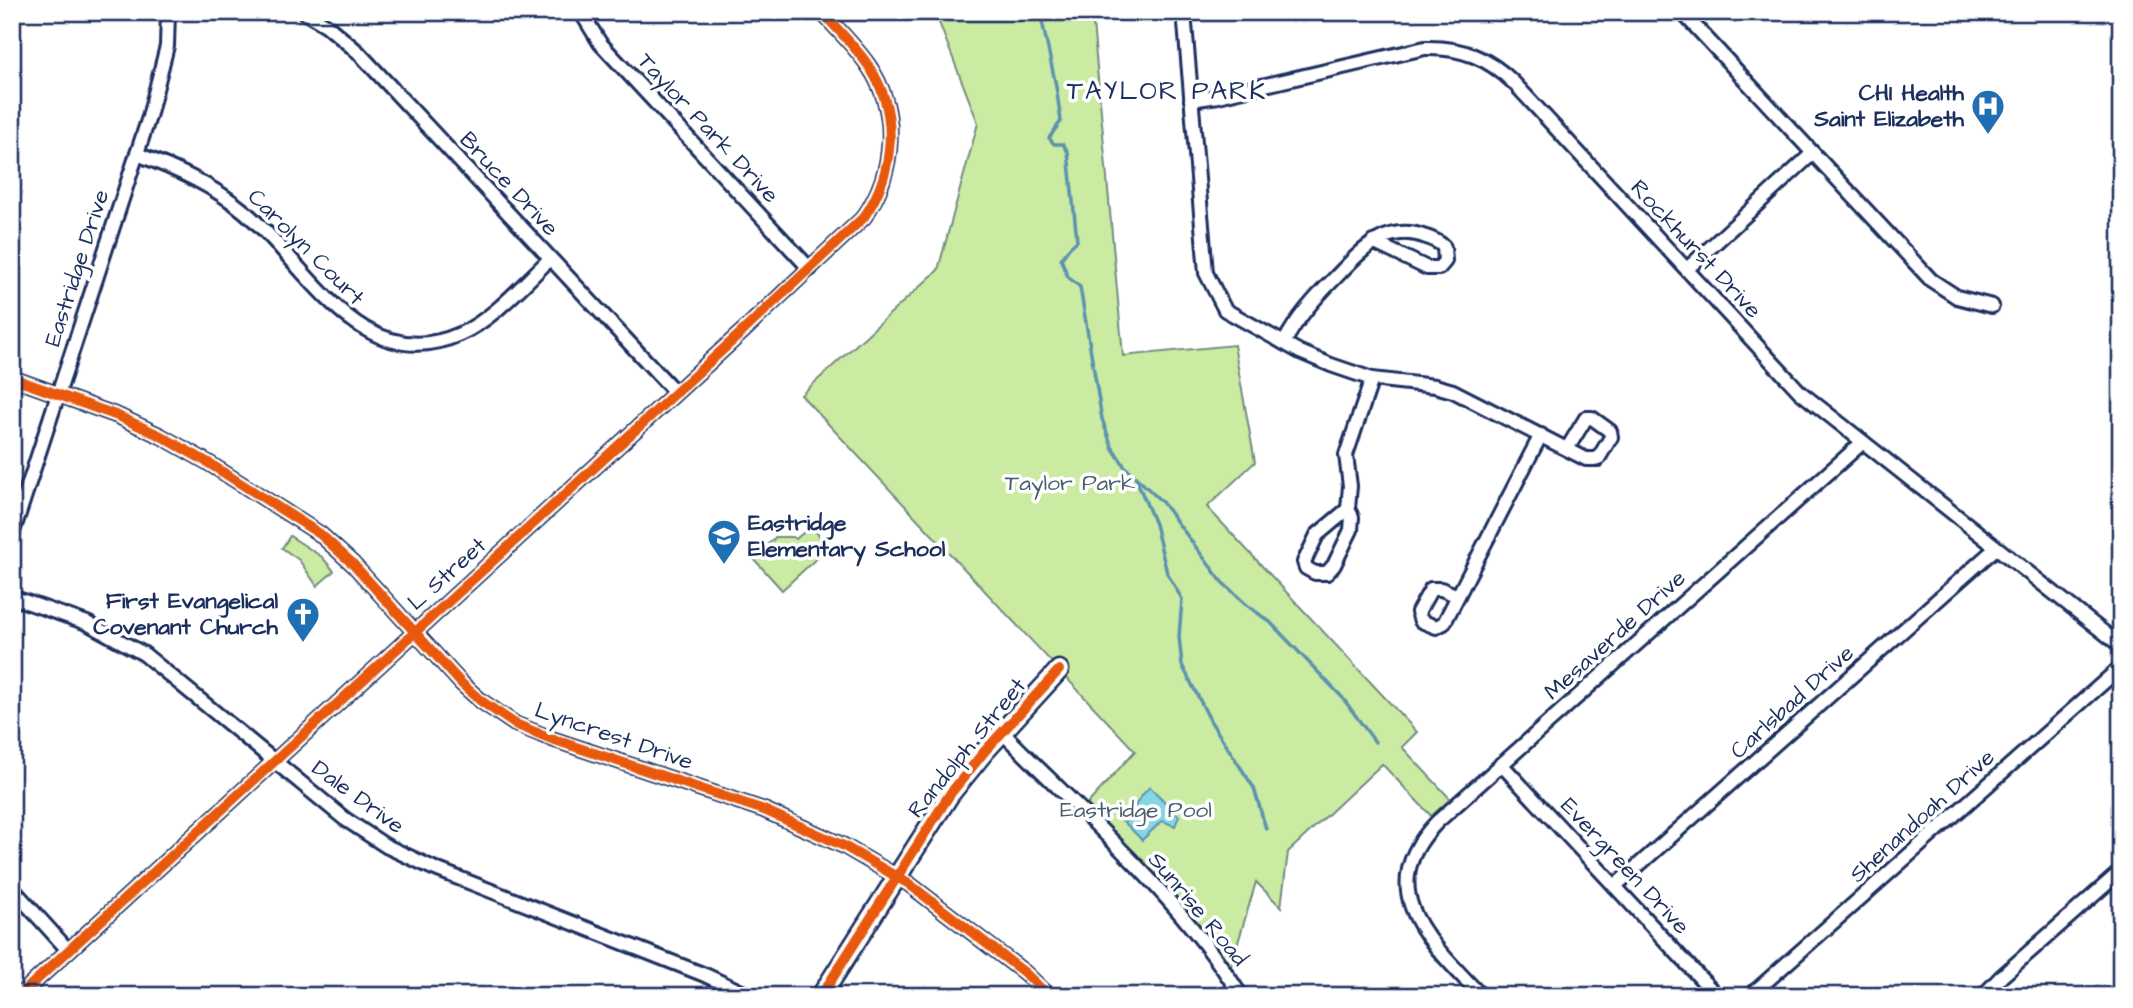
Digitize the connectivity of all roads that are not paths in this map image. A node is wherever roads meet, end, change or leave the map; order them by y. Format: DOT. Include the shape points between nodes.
graph roads {
  1 [pos="168,12"];
  2 [pos="304,12"];
  3 [pos="581,12"];
  4 [pos="821,12"];
  5 [pos="1184,12"];
  6 [pos="1682,12"];
  7 [pos="1191,100"];
  8 [pos="1813,153"];
  9 [pos="137,154"];
  10 [pos="1373,242"];
  11 [pos="550,259"];
  12 [pos="810,269"];
  13 [pos="1687,270"];
  14 [pos="1992,306"];
  15 [pos="1284,343"];
  16 [pos="12,378"];
  17 [pos="1372,379"];
  18 [pos="675,392"];
  19 [pos="58,394"];
  20 [pos="1541,435"];
  21 [pos="1863,442"];
  22 [pos="1567,449"];
  23 [pos="1348,509"];
  24 [pos="12,535"];
  25 [pos="1996,548"];
  26 [pos="1458,596"];
  27 [pos="12,597"];
  28 [pos="414,632"];
  29 [pos="2121,646"];
  30 [pos="2121,667"];
  31 [pos="1059,670"];
  32 [pos="1002,732"];
  33 [pos="275,760"];
  34 [pos="1502,764"];
  35 [pos="2121,870"];
  36 [pos="896,875"];
  37 [pos="1615,886"];
  38 [pos="12,888"];
  39 [pos="68,950"];
  40 [pos="22,995"];
  41 [pos="750,996"];
  42 [pos="821,996"];
  43 [pos="1049,996"];
  44 [pos="1241,996"];
  45 [pos="1481,996"];
  46 [pos="1717,996"];
  47 [pos="1750,996"];
  48 [pos="1983,996"];
  1 -- 9 [label="street, Eastridge Drive" via="164,61"];
  2 -- 11 [label="street, Bruce Drive" via="358,52"];
  3 -- 12 [label="street, Taylor Park Drive" via="600,43"];
  4 -- 12 [label="street, L Street" via="874,74 888,112 890,142 885,175 871,207"];
  5 -- 7 [label="street"];
  6 -- 8 [label="street"];
  7 -- 13 [label="street, Rockhurst Drive" via="1425,48 1473,55 1514,83"];
  7 -- 15 [label="street" via="1206,273 1225,310"];
  8 -- 13 [label="street"];
  8 -- 14 [label="street" via="1944,290"];
  9 -- 11 [label="street, Carolyn Court" via="187,174 236,204 343,314 385,339 430,342 462,333 488,316"];
  9 -- 19 [label="street, Eastridge Drive"];
  10 -- 10 [label="street" via="1396,232 1417,233 1439,242 1445,261 1427,268"];
  10 -- 15 [label="street" via="1304,310"];
  11 -- 18 [label="street, Bruce Drive"];
  12 -- 18 [label="street, L Street"];
  13 -- 21 [label="street, Rockhurst Drive" via="1800,391"];
  15 -- 17 [label="street" via="1316,360"];
  16 -- 19 [label="street, Lyncrest Drive"];
  17 -- 20 [label="street" via="1453,391"];
  17 -- 23 [label="street" via="1346,455"];
  18 -- 28 [label="street, L Street"];
  19 -- 24 [label="street, Eastridge Drive"];
  19 -- 28 [label="street, Lyncrest Drive" via="182,447 320,534 346,556"];
  20 -- 22 [label="street"];
  20 -- 26 [label="street"];
  21 -- 25 [label="street, Rockhurst Drive"];
  21 -- 34 [label="street, Mesaverde Drive"];
  23 -- 23 [label="street" via="1351,530 1334,565 1321,575 1310,571 1304,562 1317,535"];
  25 -- 29 [label="street, Rockhurst Drive"];
  25 -- 37 [label="street, Carlsbad Drive"];
  27 -- 33 [label="street, Dale Drive" via="87,623 134,648"];
  28 -- 33 [label="street, L Street"];
  28 -- 36 [label="street, Lyncrest Drive" via="470,692 515,724 764,810"];
  30 -- 47 [label="street, Shenandoah Drive"];
  31 -- 32 [label="street, Randolph Street"];
  32 -- 36 [label="street, Randolph Street" via="950,794"];
  32 -- 44 [label="street, Sunrise Road" via="1166,897"];
  33 -- 39 [label="street, L Street"];
  33 -- 41 [label="street, Dale Drive" via="358,828 402,854"];
  34 -- 37 [label="street, Evergreen Drive"];
  34 -- 45 [label="street, Mesaverde Drive" via="1431,828 1416,849 1410,869 1409,898 1420,927"];
  35 -- 48 [label="street"];
  36 -- 42 [label="street, Randolph Street"];
  36 -- 43 [label="street, Lyncrest Drive" via="1026,973"];
  37 -- 46 [label="street, Evergreen Drive"];
  38 -- 39 [label="street"];
  39 -- 40 [label="street, L Street"];
}
